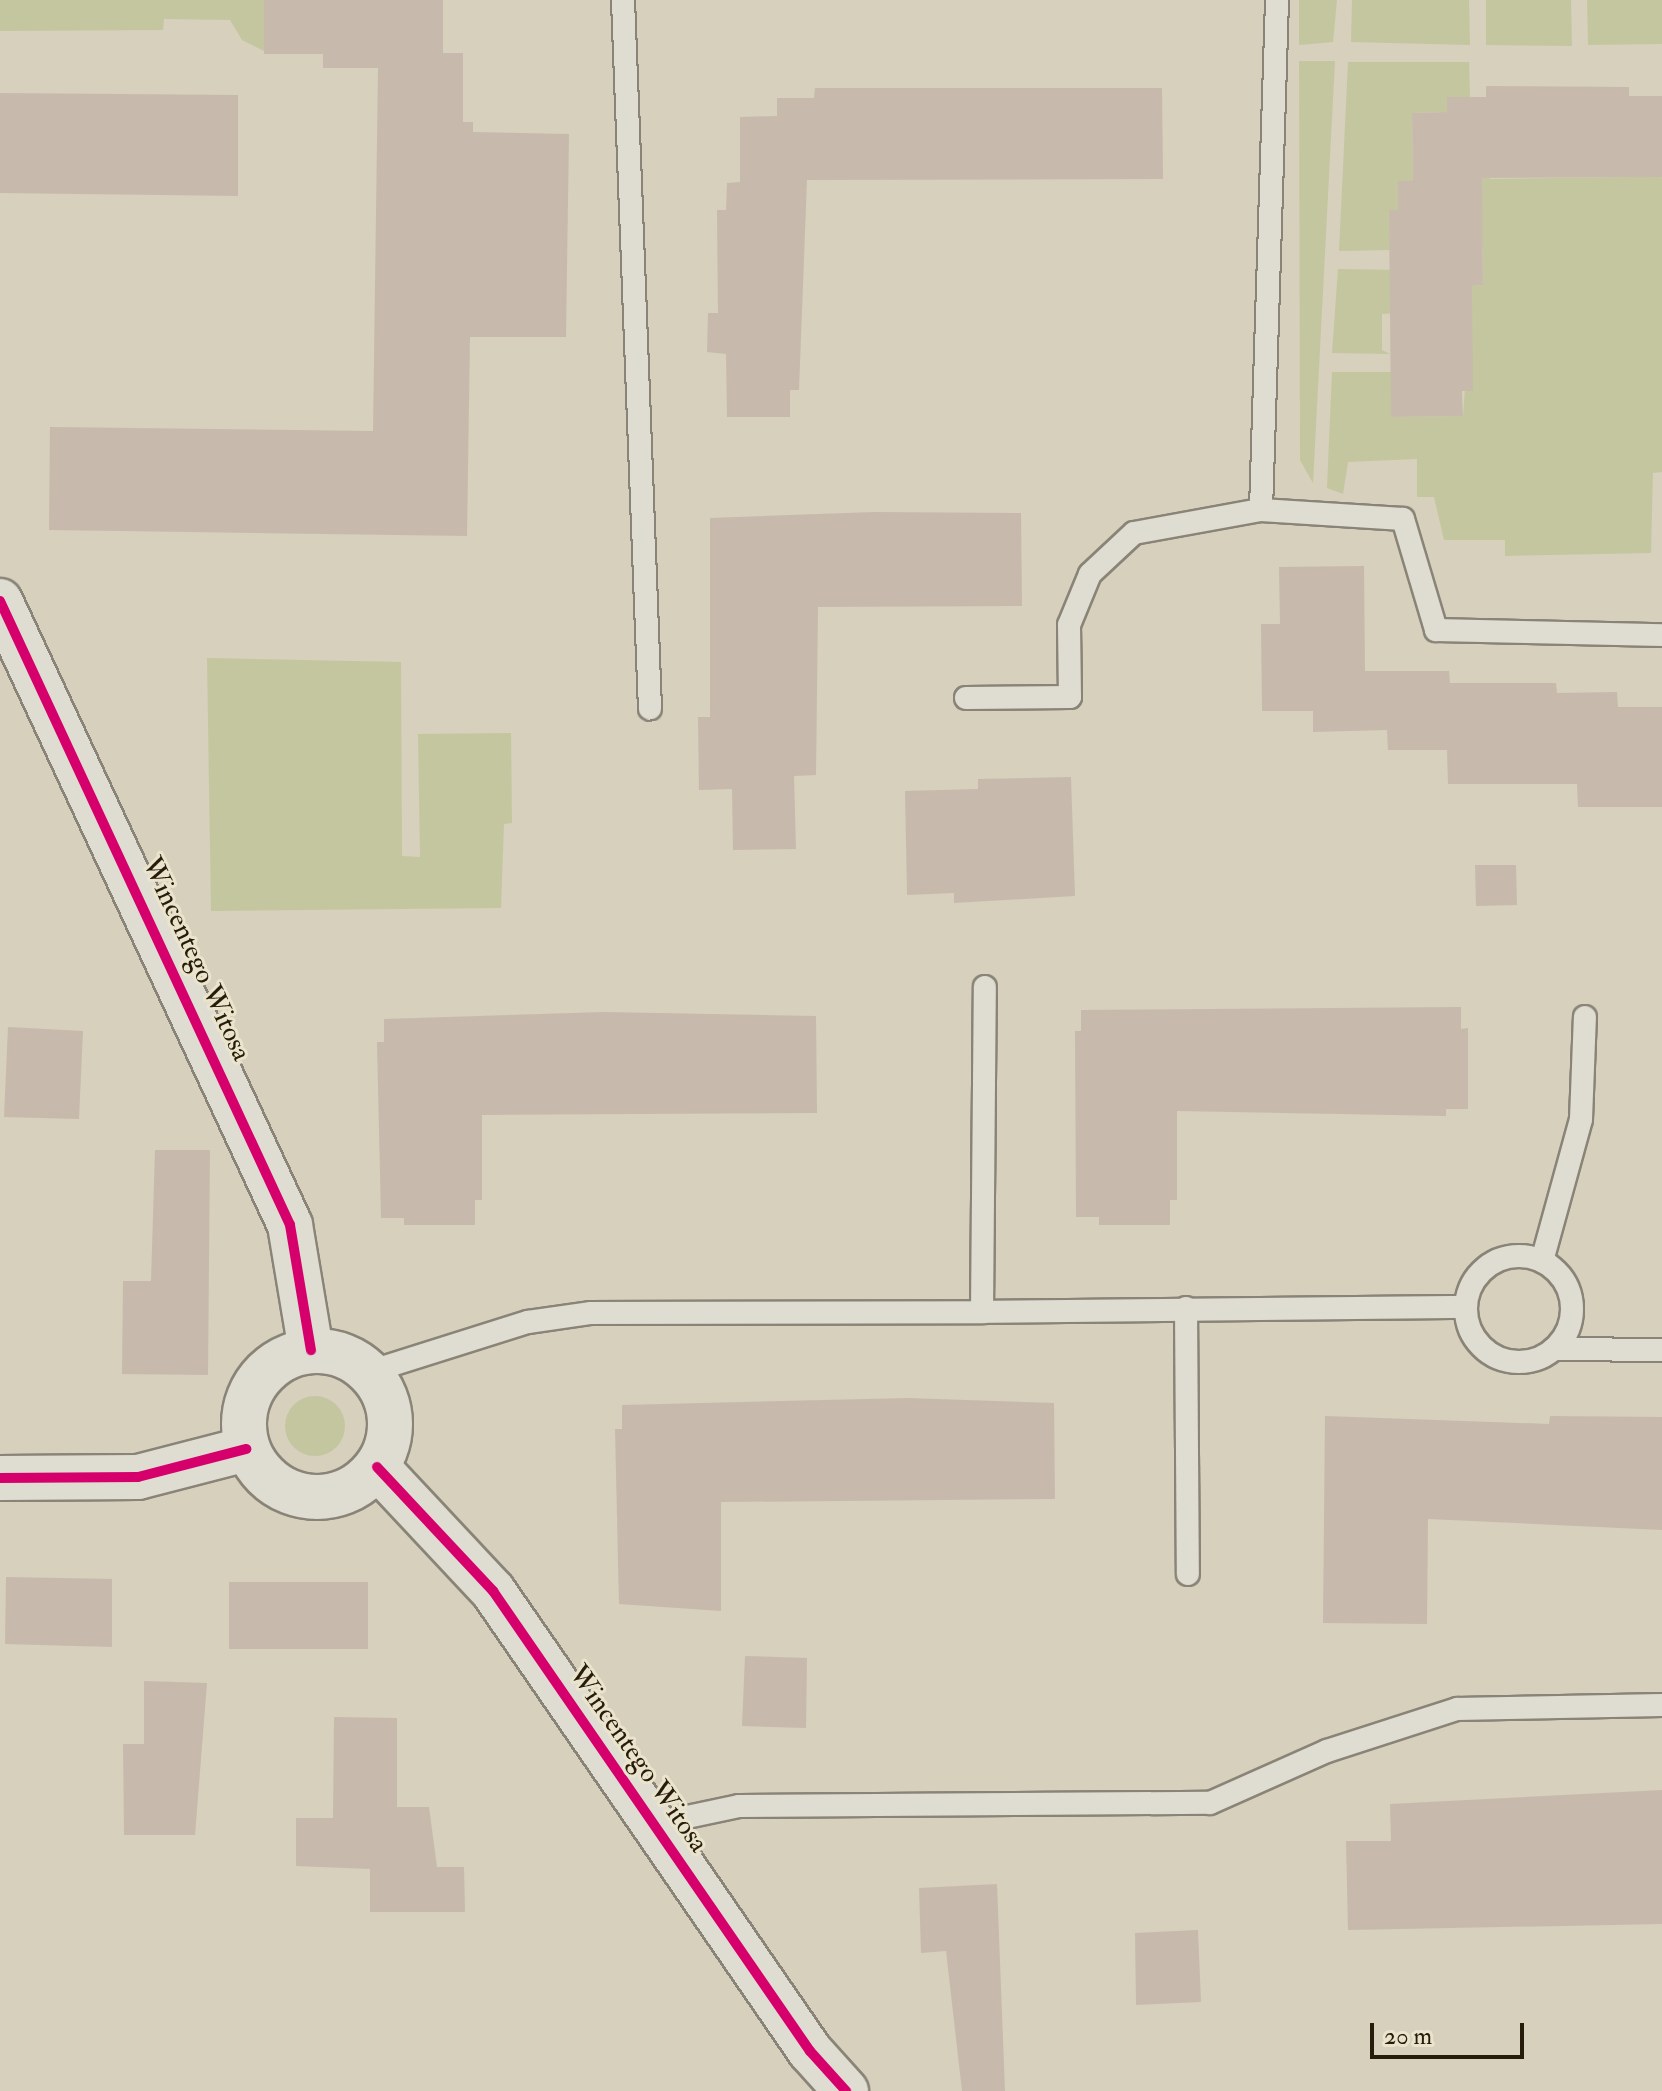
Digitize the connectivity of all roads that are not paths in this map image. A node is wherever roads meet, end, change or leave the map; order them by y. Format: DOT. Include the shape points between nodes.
graph roads {
  1 [pos="623,0"];
  2 [pos="1277,0"];
  3 [pos="1261,510"];
  4 [pos="0,601"];
  5 [pos="1662,635"];
  6 [pos="966,698"];
  7 [pos="650,708"];
  8 [pos="985,987"];
  9 [pos="1585,1017"];
  10 [pos="1542,1261"];
  11 [pos="1465,1307"];
  12 [pos="1186,1308"];
  13 [pos="982,1312"];
  14 [pos="1554,1349"];
  15 [pos="311,1350"];
  16 [pos="1662,1350"];
  17 [pos="369,1372"];
  18 [pos="246,1449"];
  19 [pos="377,1467"];
  20 [pos="0,1478"];
  21 [pos="1188,1574"];
  22 [pos="1662,1705"];
  23 [pos="654,1824"];
  24 [pos="846,2091"];
  1 -- 7 [label="lane"];
  2 -- 3 [label="lane"];
  3 -- 5 [label="lane" via="1403,519 1436,630"];
  3 -- 6 [label="lane" via="1134,533 1090,574 1069,625 1070,697"];
  4 -- 15 [label="street, Wincentego Witosa" via="290,1225"];
  8 -- 13 [label="lane"];
  9 -- 10 [label="lane" via="1581,1119"];
  10 -- 11 [label="lane" via="1507,1256 1491,1263 1477,1275"];
  10 -- 14 [label="lane" via="1567,1285 1572,1302 1571,1319"];
  11 -- 12 [label="lane"];
  11 -- 14 [label="lane" via="1488,1353 1521,1362"];
  12 -- 13 [label="lane"];
  12 -- 21 [label="lane"];
  13 -- 17 [label="lane" via="591,1313 528,1322"];
  14 -- 16 [label="lane"];
  15 -- 17 [label="street" via="342,1355"];
  15 -- 18 [label="street" via="272,1365 247,1397"];
  17 -- 19 [label="street" via="386,1399 391,1430"];
  18 -- 19 [label="street" via="264,1477 304,1498 348,1492"];
  18 -- 20 [label="street" via="138,1477"];
  19 -- 23 [label="street, Wincentego Witosa" via="493,1591"];
  22 -- 23 [label="lane" via="1457,1709 1327,1751 1210,1803 739,1806"];
  23 -- 24 [label="street, Wincentego Witosa"];
}
